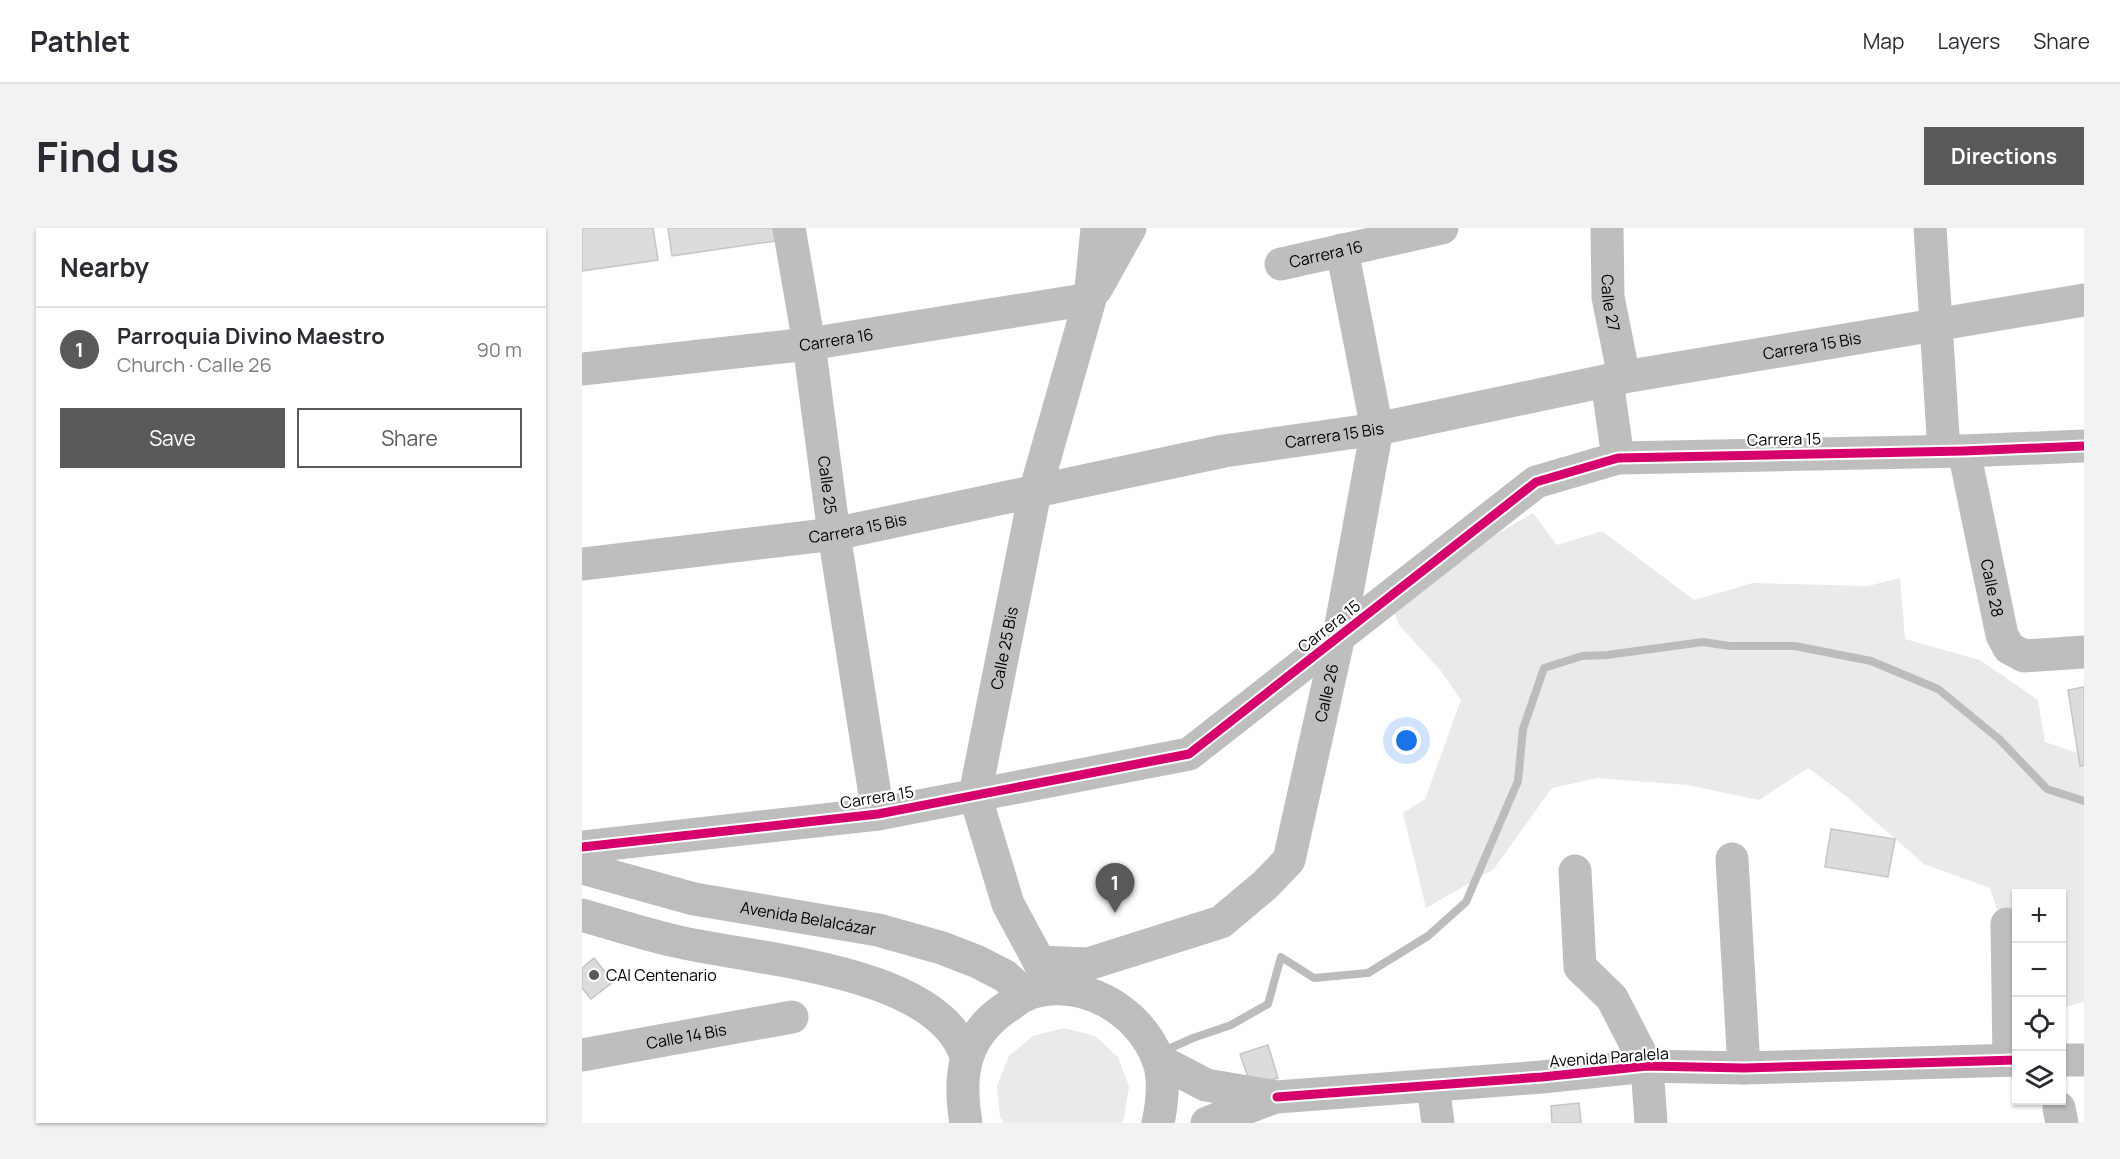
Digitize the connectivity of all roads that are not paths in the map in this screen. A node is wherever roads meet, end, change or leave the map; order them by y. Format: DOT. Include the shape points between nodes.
graph roads {
  1 [pos="789,228"];
  2 [pos="1097,228"];
  3 [pos="1130,228"];
  4 [pos="1442,228"];
  5 [pos="1607,228"];
  6 [pos="1930,228"];
  7 [pos="1342,250"];
  8 [pos="1281,264"];
  9 [pos="1090,299"];
  10 [pos="2084,300"];
  11 [pos="1936,325"];
  12 [pos="809,344"];
  13 [pos="582,369"];
  14 [pos="1616,379"];
  15 [pos="1377,429"];
  16 [pos="2084,446"];
  17 [pos="1954,451"];
  18 [pos="1618,458"];
  19 [pos="1035,492"];
  20 [pos="834,534"];
  21 [pos="582,564"];
  22 [pos="1340,636"];
  23 [pos="2084,652"];
  24 [pos="975,795"];
  25 [pos="878,814"];
  26 [pos="582,847"];
  27 [pos="1732,859"];
  28 [pos="582,868"];
  29 [pos="1575,871"];
  30 [pos="582,915"];
  31 [pos="2007,924"];
  32 [pos="1039,962"];
  33 [pos="1040,992"];
  34 [pos="792,1017"];
  35 [pos="2013,1051"];
  36 [pos="582,1055"];
  37 [pos="966,1056"];
  38 [pos="1158,1060"];
  39 [pos="2012,1060"];
  40 [pos="2066,1060"];
  41 [pos="2084,1060"];
  42 [pos="1647,1066"];
  43 [pos="1744,1068"];
  44 [pos="1433,1086"];
  45 [pos="1277,1097"];
  46 [pos="966,1123"];
  47 [pos="1158,1123"];
  48 [pos="1207,1123"];
  49 [pos="1438,1123"];
  50 [pos="1651,1123"];
  1 -- 12 [label="street, Calle 25"];
  2 -- 9 [label="street, Calle 25 Bis"];
  3 -- 9 [label="street, Calle 25 Bis"];
  4 -- 7 [label="street, Carrera 16"];
  5 -- 14 [label="street, Calle 27" via="1608,297"];
  6 -- 11 [label="street, Calle 28"];
  7 -- 8 [label="street, Carrera 16"];
  7 -- 15 [label="street, Calle 26"];
  9 -- 12 [label="street, Carrera 16"];
  9 -- 19 [label="street, Calle 25 Bis"];
  10 -- 11 [label="street, Carrera 15 Bis"];
  11 -- 14 [label="street, Carrera 15 Bis"];
  11 -- 17 [label="street, Calle 28"];
  12 -- 13 [label="street, Carrera 16"];
  12 -- 20 [label="street, Calle 25"];
  14 -- 15 [label="street, Carrera 15 Bis"];
  14 -- 18 [label="street, Calle 27"];
  15 -- 19 [label="street, Carrera 15 Bis" via="1224,451"];
  15 -- 22 [label="street, Calle 26"];
  16 -- 17 [label="street, Carrera 15"];
  17 -- 18 [label="street, Carrera 15"];
  17 -- 23 [label="street, Calle 28" via="2002,635 2009,648 2024,656"];
  18 -- 22 [label="street, Carrera 15" via="1536,482"];
  19 -- 20 [label="street, Carrera 15 Bis"];
  19 -- 24 [label="street, Calle 25 Bis"];
  20 -- 21 [label="street, Carrera 15 Bis"];
  20 -- 25 [label="street, Calle 25"];
  22 -- 24 [label="street, Carrera 15" via="1189,754"];
  22 -- 32 [label="street, Calle 26" via="1289,860 1221,922 1088,964"];
  24 -- 25 [label="street, Carrera 15"];
  24 -- 32 [label="street, Calle 25 Bis" via="1008,904"];
  25 -- 26 [label="street, Carrera 15"];
  27 -- 43 [label="street"];
  28 -- 33 [label="main road, Avenida Belalcázar" via="694,899 878,930 942,948"];
  29 -- 42 [label="street" via="1580,967 1612,998"];
  30 -- 37 [label="main road" via="675,942 837,972 878,985 924,1006 947,1023 962,1043"];
  31 -- 35 [label="street"];
  32 -- 33 [label="street, Calle 25 Bis"];
  33 -- 37 [label="main road" via="990,1019"];
  33 -- 38 [label="main road" via="1084,993 1107,1001 1140,1028"];
  34 -- 36 [label="street, Calle 14 Bis"];
  37 -- 46 [label="main road" via="962,1100"];
  38 -- 45 [label="main road, Avenida Paralela" via="1206,1085"];
  38 -- 47 [label="main road"];
  39 -- 43 [label="main road, Avenida Paralela"];
  40 -- 41 [label="main road"];
  42 -- 43 [label="main road, Avenida Paralela"];
  42 -- 44 [label="main road, Avenida Paralela"];
  42 -- 50 [label="street"];
  44 -- 45 [label="main road, Avenida Paralela"];
  44 -- 49 [label="street"];
  45 -- 48 [label="main road, Avenida Paralela"];
}
